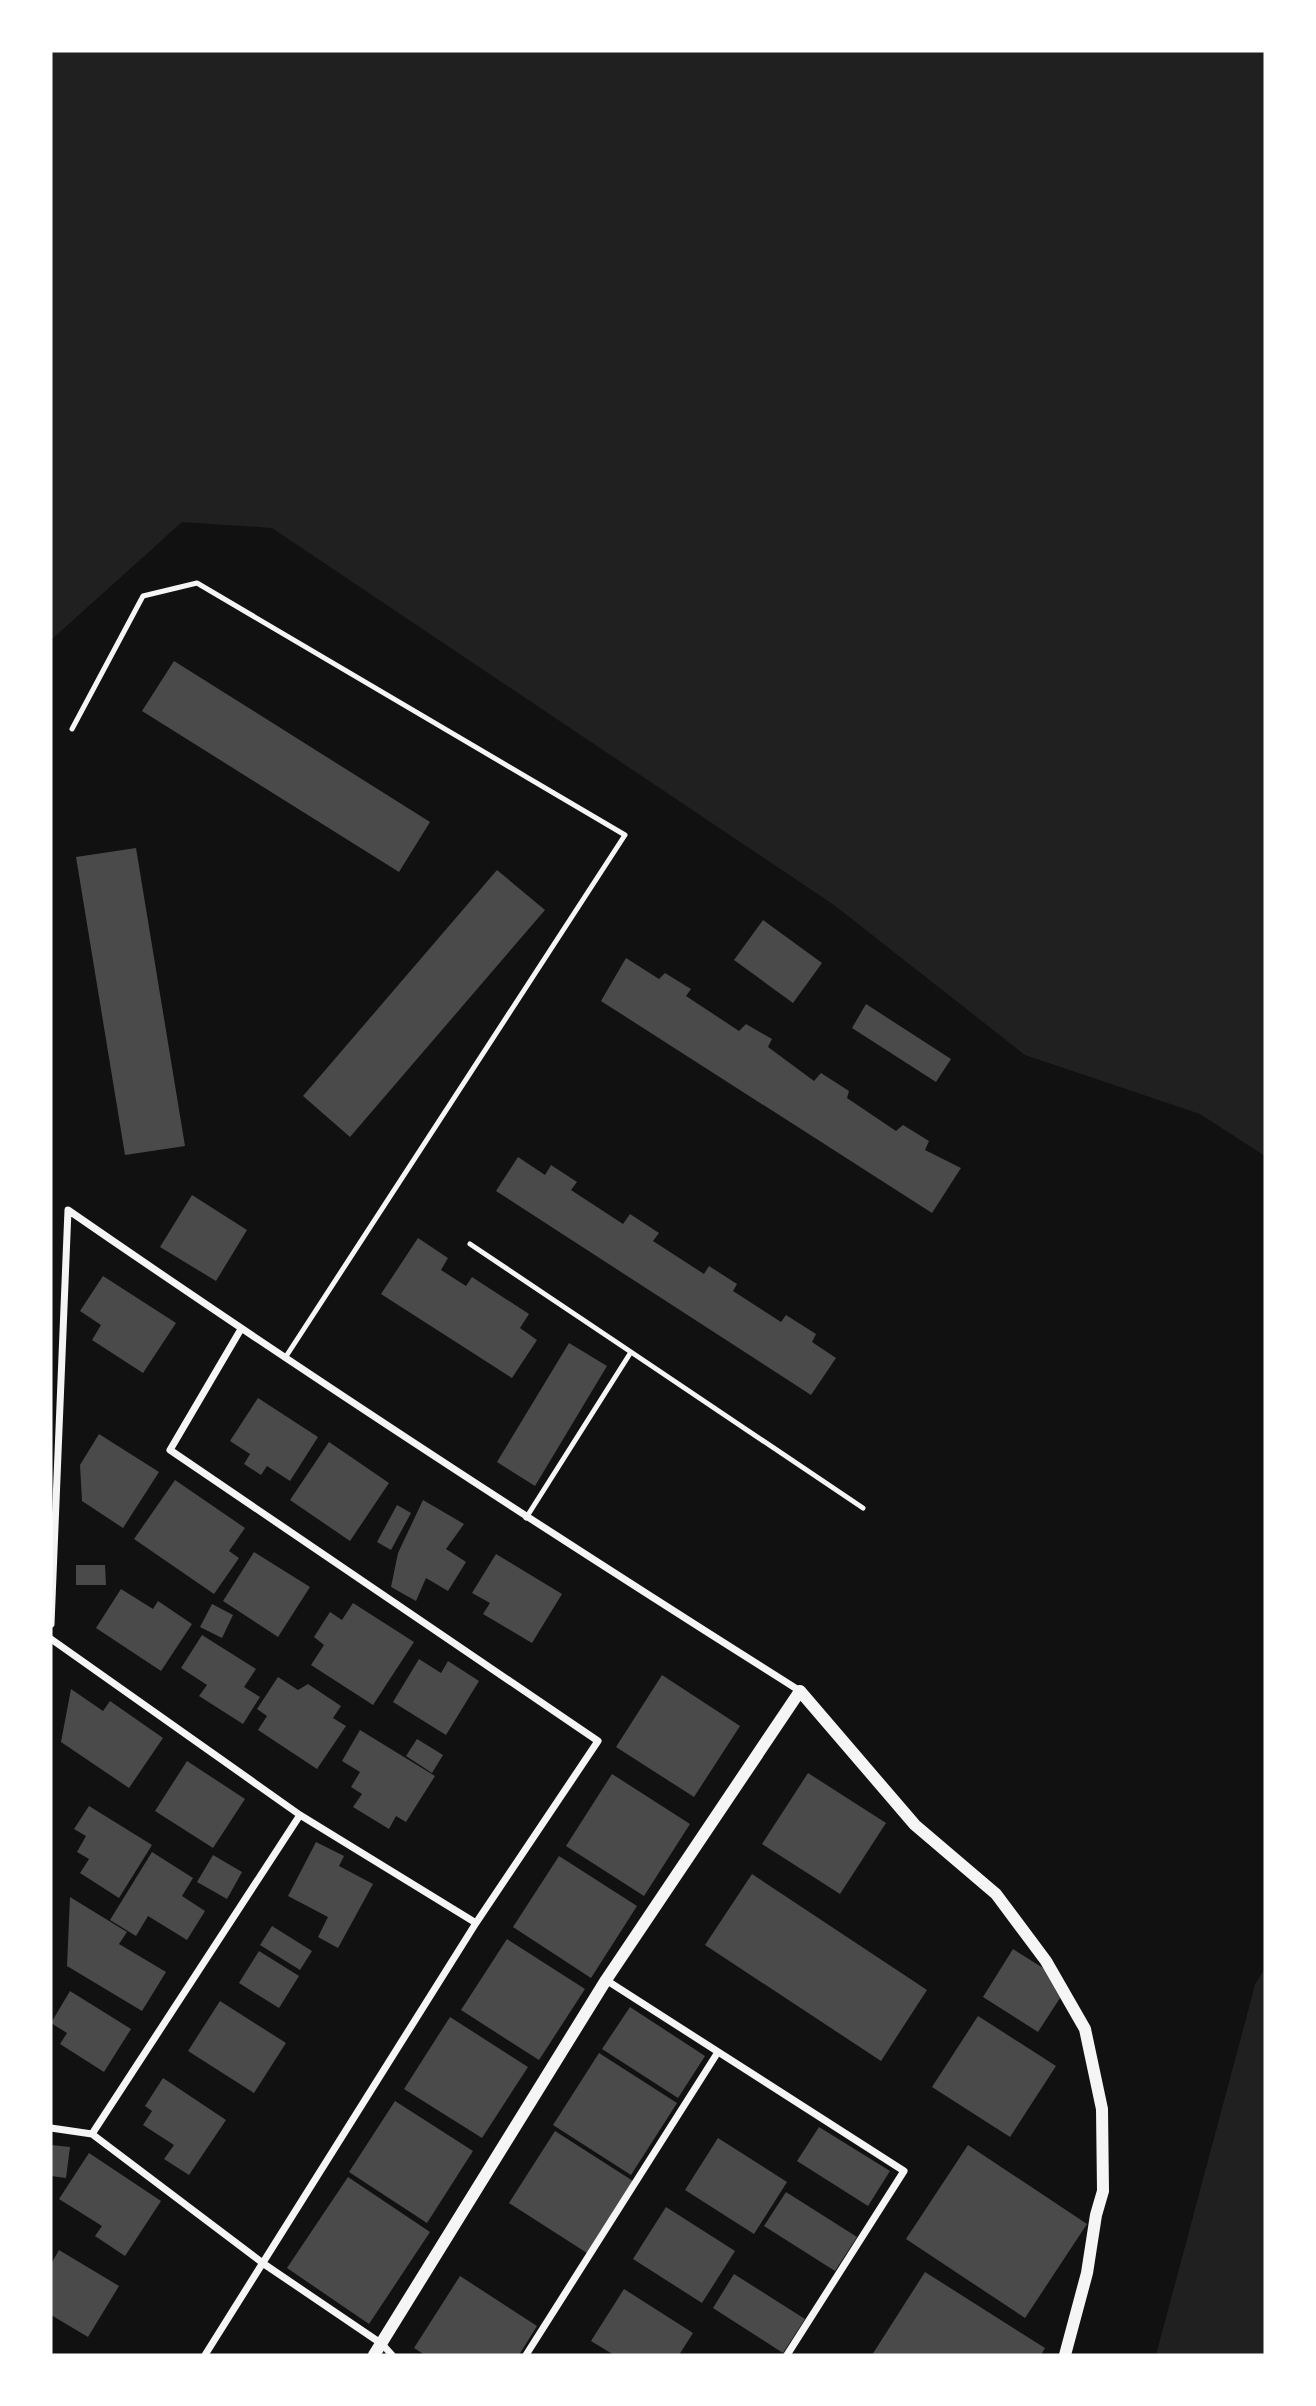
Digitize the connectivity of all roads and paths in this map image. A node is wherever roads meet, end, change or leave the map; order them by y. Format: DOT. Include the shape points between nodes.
graph roads {
  1 [pos="72,729"];
  2 [pos="470,1244"];
  3 [pos="241,1329"];
  4 [pos="631,1352"];
  5 [pos="285,1358"];
  6 [pos="863,1508"];
  7 [pos="526,1518"];
  8 [pos="51,1624"];
  9 [pos="51,1639"];
  10 [pos="800,1691"];
  11 [pos="300,1815"];
  12 [pos="476,1923"];
  13 [pos="606,1980"];
  14 [pos="718,2052"];
  15 [pos="51,2127"];
  16 [pos="92,2133"];
  17 [pos="264,2264"];
  18 [pos="382,2344"];
  19 [pos="205,2355"];
  20 [pos="374,2355"];
  21 [pos="392,2355"];
  22 [pos="526,2355"];
  23 [pos="787,2355"];
  24 [pos="1065,2355"];
  1 -- 5 [label="lane" via="143,596 197,583 625,835"];
  2 -- 4 [label="lane"];
  3 -- 5 [label="street"];
  3 -- 8 [label="street" via="68,1210"];
  3 -- 12 [label="street" via="170,1450 598,1741"];
  4 -- 6 [label="lane"];
  4 -- 7 [label="lane"];
  5 -- 7 [label="street"];
  7 -- 10 [label="street"];
  9 -- 11 [label="street"];
  10 -- 13 [label="street"];
  10 -- 24 [label="street" via="915,1825 996,1894 1046,1961 1085,2029 1102,2109 1103,2191"];
  11 -- 12 [label="street"];
  11 -- 16 [label="street"];
  12 -- 17 [label="street"];
  13 -- 14 [label="street"];
  13 -- 18 [label="street"];
  14 -- 22 [label="street"];
  14 -- 23 [label="street" via="904,2171"];
  15 -- 16 [label="street"];
  16 -- 17 [label="street"];
  17 -- 18 [label="street"];
  17 -- 19 [label="street"];
  18 -- 20 [label="street"];
  18 -- 21 [label="street"];
}
